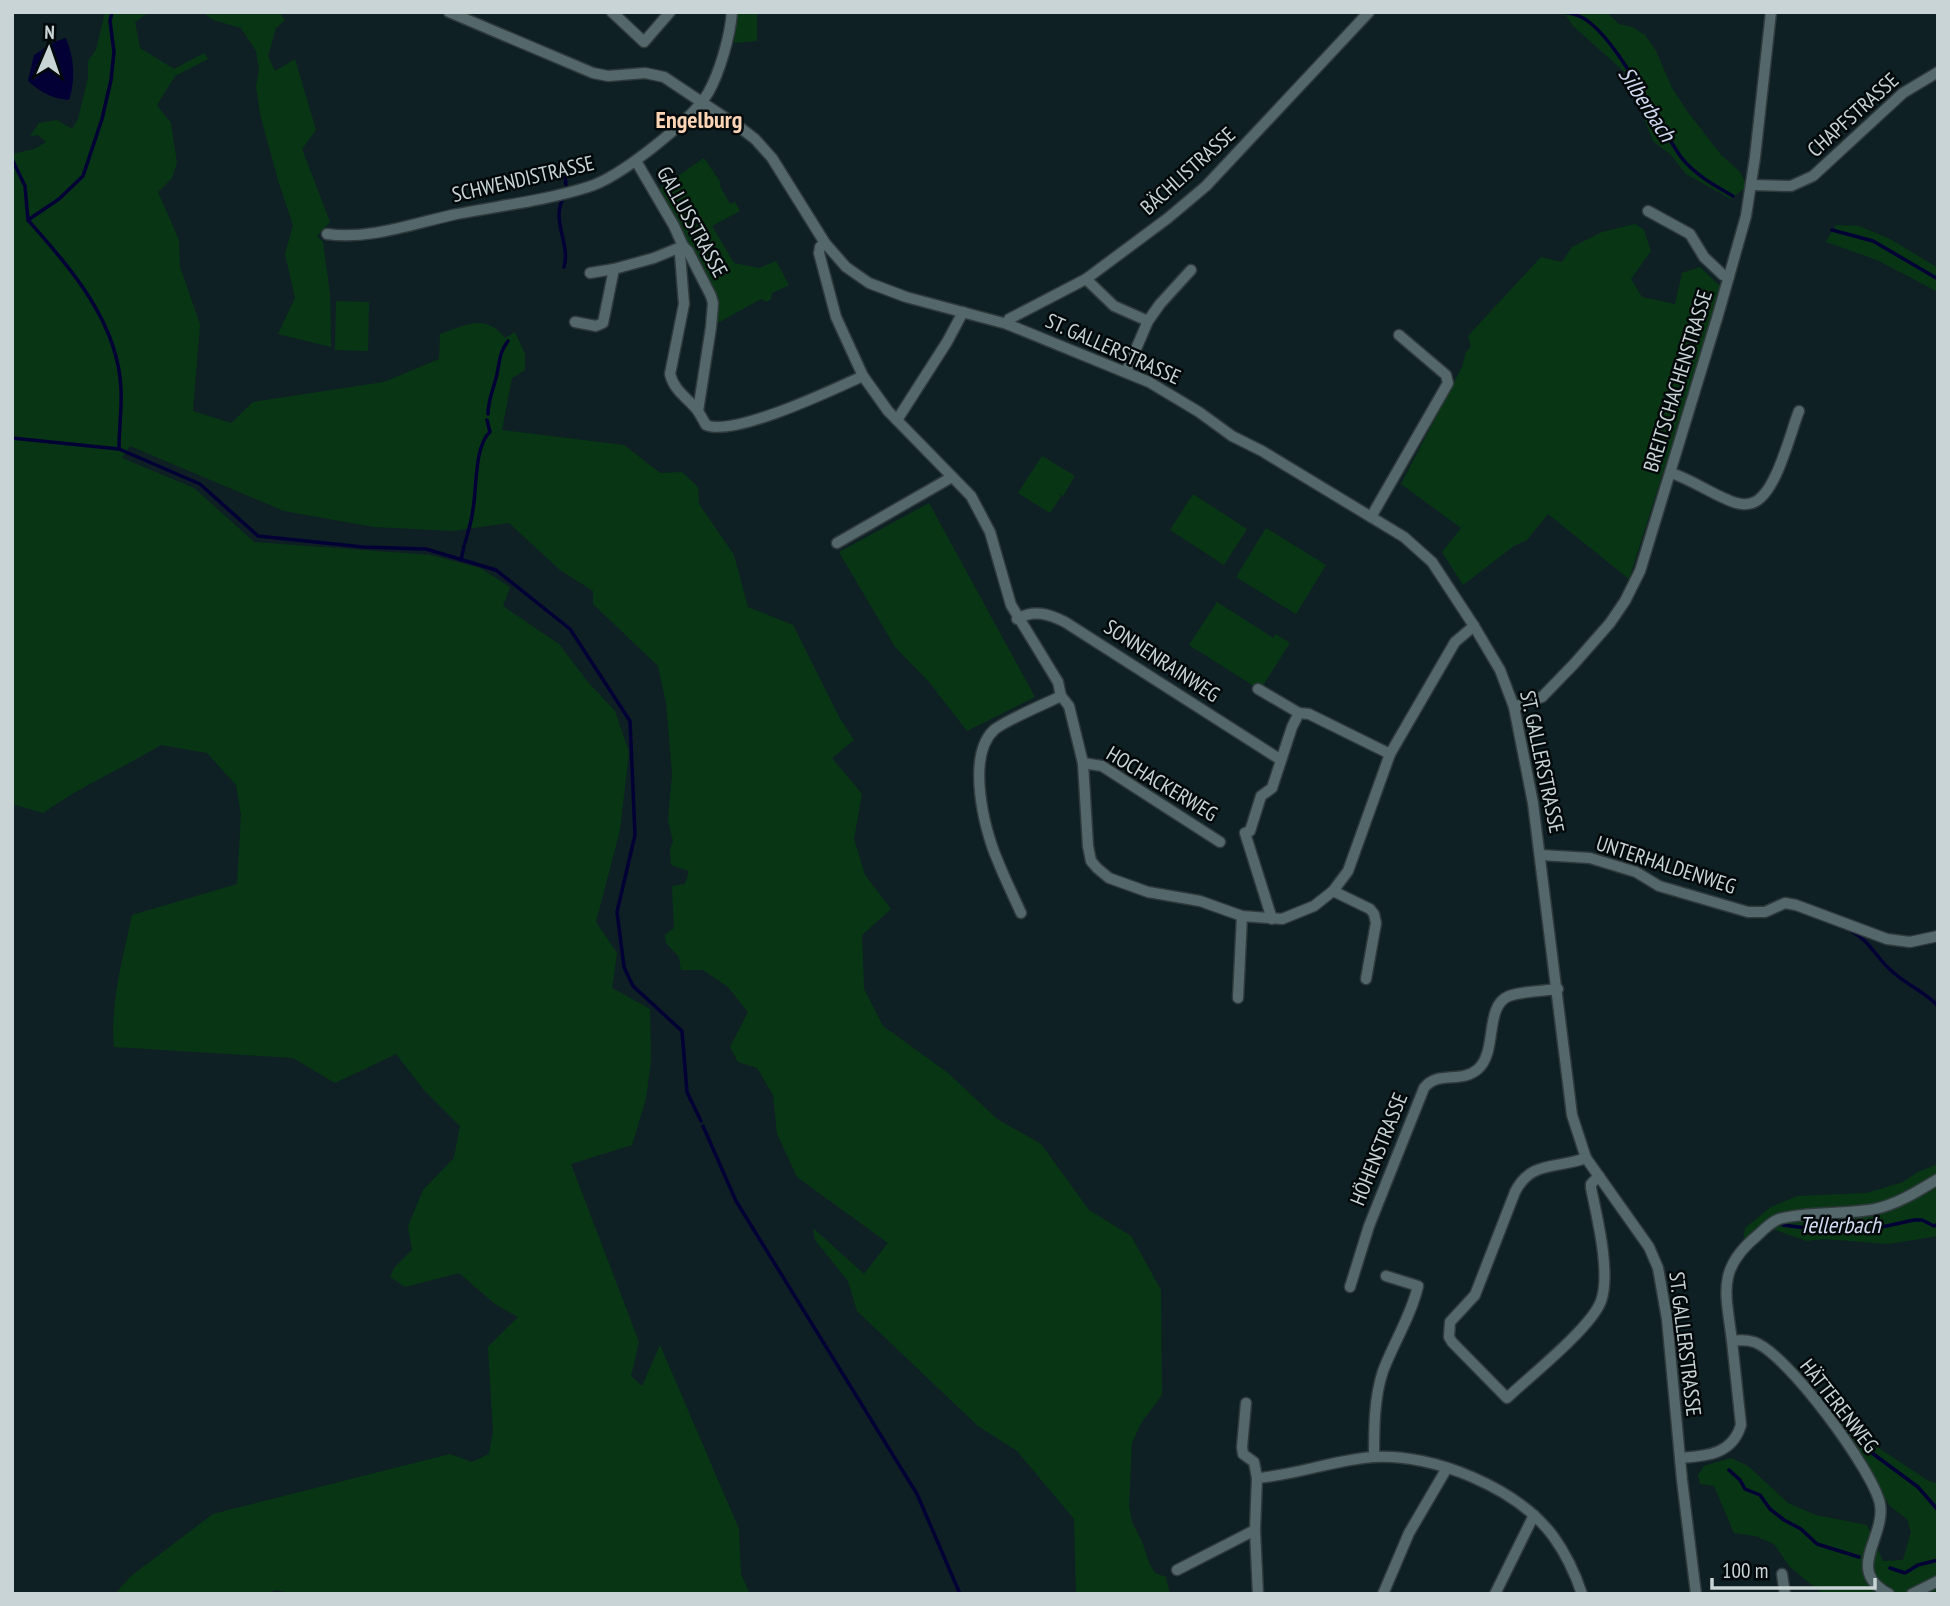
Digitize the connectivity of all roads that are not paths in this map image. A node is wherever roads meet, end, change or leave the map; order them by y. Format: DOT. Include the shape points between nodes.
graph roads {
  1 [pos="449,12"];
  2 [pos="612,12"];
  3 [pos="670,12"];
  4 [pos="732,12"];
  5 [pos="1369,12"];
  6 [pos="1771,12"];
  7 [pos="1938,72"];
  8 [pos="702,102"];
  9 [pos="636,161"];
  10 [pos="1751,185"];
  11 [pos="1648,211"];
  12 [pos="327,234"];
  13 [pos="825,243"];
  14 [pos="683,246"];
  15 [pos="614,269"];
  16 [pos="1191,270"];
  17 [pos="590,272"];
  18 [pos="1729,277"];
  19 [pos="1086,279"];
  20 [pos="963,312"];
  21 [pos="1147,321"];
  22 [pos="575,322"];
  23 [pos="1007,324"];
  24 [pos="1399,335"];
  25 [pos="1126,372"];
  26 [pos="863,376"];
  27 [pos="698,411"];
  28 [pos="1799,411"];
  29 [pos="897,420"];
  30 [pos="1671,473"];
  31 [pos="952,477"];
  32 [pos="1371,517"];
  33 [pos="837,543"];
  34 [pos="1017,619"];
  35 [pos="1474,626"];
  36 [pos="1258,689"];
  37 [pos="1061,696"];
  38 [pos="1514,707"];
  39 [pos="1299,712"];
  40 [pos="1390,754"];
  41 [pos="1280,760"];
  42 [pos="1083,763"];
  43 [pos="1220,842"];
  44 [pos="1541,855"];
  45 [pos="1333,891"];
  46 [pos="1021,913"];
  47 [pos="1242,916"];
  48 [pos="1272,919"];
  49 [pos="1938,936"];
  50 [pos="1366,979"];
  51 [pos="1558,989"];
  52 [pos="1238,998"];
  53 [pos="1586,1157"];
  54 [pos="1599,1176"];
  55 [pos="1938,1179"];
  56 [pos="1386,1276"];
  57 [pos="1350,1287"];
  58 [pos="1732,1341"];
  59 [pos="1246,1403"];
  60 [pos="1374,1457"];
  61 [pos="1679,1458"];
  62 [pos="1447,1468"];
  63 [pos="1257,1478"];
  64 [pos="1534,1516"];
  65 [pos="1255,1530"];
  66 [pos="1177,1570"];
  67 [pos="1782,1574"];
  68 [pos="1938,1581"];
  69 [pos="1258,1594"];
  70 [pos="1383,1594"];
  71 [pos="1495,1594"];
  72 [pos="1582,1594"];
  73 [pos="1696,1594"];
  74 [pos="1785,1594"];
  75 [pos="1889,1594"];
  76 [pos="1912,1594"];
  1 -- 8 [label="street, ST. GALLERSTRASSE" via="598,74 664,77"];
  2 -- 3 [label="street" via="644,42"];
  4 -- 8 [label="street" via="725,47"];
  5 -- 19 [label="street, BÄCHLISTRASSE" via="1206,186"];
  6 -- 10 [label="street, BREITSCHACHENSTRASSE"];
  7 -- 10 [label="street, CHAPFSTRASSE" via="1903,93 1813,176 1791,186"];
  8 -- 9 [label="street, SCHWENDISTRASSE"];
  8 -- 13 [label="street, ST. GALLERSTRASSE" via="764,148"];
  9 -- 12 [label="street, SCHWENDISTRASSE" via="588,187 346,237"];
  9 -- 14 [label="street, GALLUSSTRASSE"];
  10 -- 18 [label="street, BREITSCHACHENSTRASSE"];
  11 -- 18 [label="street" via="1690,234 1704,257"];
  13 -- 20 [label="street, ST. GALLERSTRASSE" via="846,267 869,283"];
  13 -- 26 [label="street" via="819,253 836,317"];
  14 -- 15 [label="street"];
  14 -- 27 [label="street, GALLUSSTRASSE" via="713,303"];
  14 -- 27 [label="street" via="684,303 670,374 678,392"];
  15 -- 17 [label="street"];
  15 -- 22 [label="street" via="603,323"];
  16 -- 21 [label="street"];
  18 -- 30 [label="street, BREITSCHACHENSTRASSE"];
  19 -- 21 [label="street" via="1114,306"];
  19 -- 23 [label="street, BÄCHLISTRASSE"];
  20 -- 23 [label="street, ST. GALLERSTRASSE"];
  20 -- 29 [label="street"];
  21 -- 25 [label="street"];
  23 -- 25 [label="street, ST. GALLERSTRASSE"];
  24 -- 32 [label="street" via="1448,380"];
  25 -- 32 [label="street, ST. GALLERSTRASSE"];
  26 -- 27 [label="street" via="726,428 706,425"];
  26 -- 29 [label="street"];
  28 -- 30 [label="street" via="1773,481 1753,503 1726,500"];
  29 -- 31 [label="street"];
  30 -- 38 [label="street, BREITSCHACHENSTRASSE" via="1640,571 1618,612 1542,697"];
  31 -- 33 [label="street"];
  31 -- 34 [label="street" via="971,496 990,532"];
  32 -- 35 [label="street, ST. GALLERSTRASSE" via="1415,544"];
  34 -- 37 [label="street" via="1058,682"];
  34 -- 41 [label="street, SONNENRAINWEG" via="1044,613 1065,622"];
  35 -- 38 [label="street, ST. GALLERSTRASSE" via="1500,670"];
  35 -- 40 [label="street" via="1455,642"];
  36 -- 39 [label="street"];
  37 -- 42 [label="street" via="1069,706"];
  37 -- 46 [label="street" via="995,730 980,756 989,836"];
  38 -- 44 [label="street, ST. GALLERSTRASSE"];
  39 -- 40 [label="street"];
  39 -- 41 [label="street"];
  40 -- 45 [label="street" via="1352,862"];
  41 -- 48 [label="street" via="1272,788 1261,796 1250,831 1245,833"];
  42 -- 43 [label="street, HOCHACKERWEG" via="1102,766"];
  42 -- 47 [label="street" via="1088,846 1097,868 1125,885 1200,901"];
  44 -- 49 [label="street, UNTERHALDENWEG" via="1590,859 1636,872 1659,886 1748,912 1797,905 1887,939 1910,942"];
  44 -- 51 [label="street, ST. GALLERSTRASSE"];
  45 -- 48 [label="street" via="1301,912"];
  45 -- 50 [label="street" via="1374,914"];
  47 -- 48 [label="street"];
  47 -- 52 [label="street"];
  51 -- 53 [label="street, ST. GALLERSTRASSE" via="1572,1115"];
  51 -- 57 [label="street, HÖHENSTRASSE" via="1506,998 1496,1011 1488,1054 1480,1068 1464,1077 1438,1078 1424,1088"];
  53 -- 54 [label="street, ST. GALLERSTRASSE"];
  53 -- 54 [label="street" via="1536,1169 1523,1178 1475,1296 1450,1322 1452,1342 1507,1398 1586,1325 1599,1305 1604,1277 1591,1184"];
  54 -- 61 [label="street, ST. GALLERSTRASSE" via="1649,1247 1658,1268"];
  55 -- 58 [label="street" via="1878,1208 1776,1220 1748,1242 1727,1272"];
  56 -- 60 [label="street" via="1418,1286 1379,1386"];
  58 -- 61 [label="street" via="1739,1433 1726,1449 1712,1455"];
  58 -- 75 [label="street, HÄTTERENWEG" via="1755,1342 1778,1360 1828,1416 1865,1471 1878,1495 1881,1516 1867,1563 1870,1575"];
  59 -- 63 [label="street" via="1243,1454 1254,1462"];
  60 -- 62 [label="street"];
  60 -- 63 [label="street"];
  61 -- 73 [label="street, ST. GALLERSTRASSE"];
  62 -- 64 [label="street" via="1493,1488"];
  62 -- 70 [label="street" via="1409,1534"];
  63 -- 65 [label="street"];
  64 -- 71 [label="street"];
  64 -- 72 [label="street" via="1562,1550"];
  65 -- 66 [label="street"];
  65 -- 69 [label="street"];
  67 -- 74 [label="street"];
  68 -- 76 [label="street"];
}
